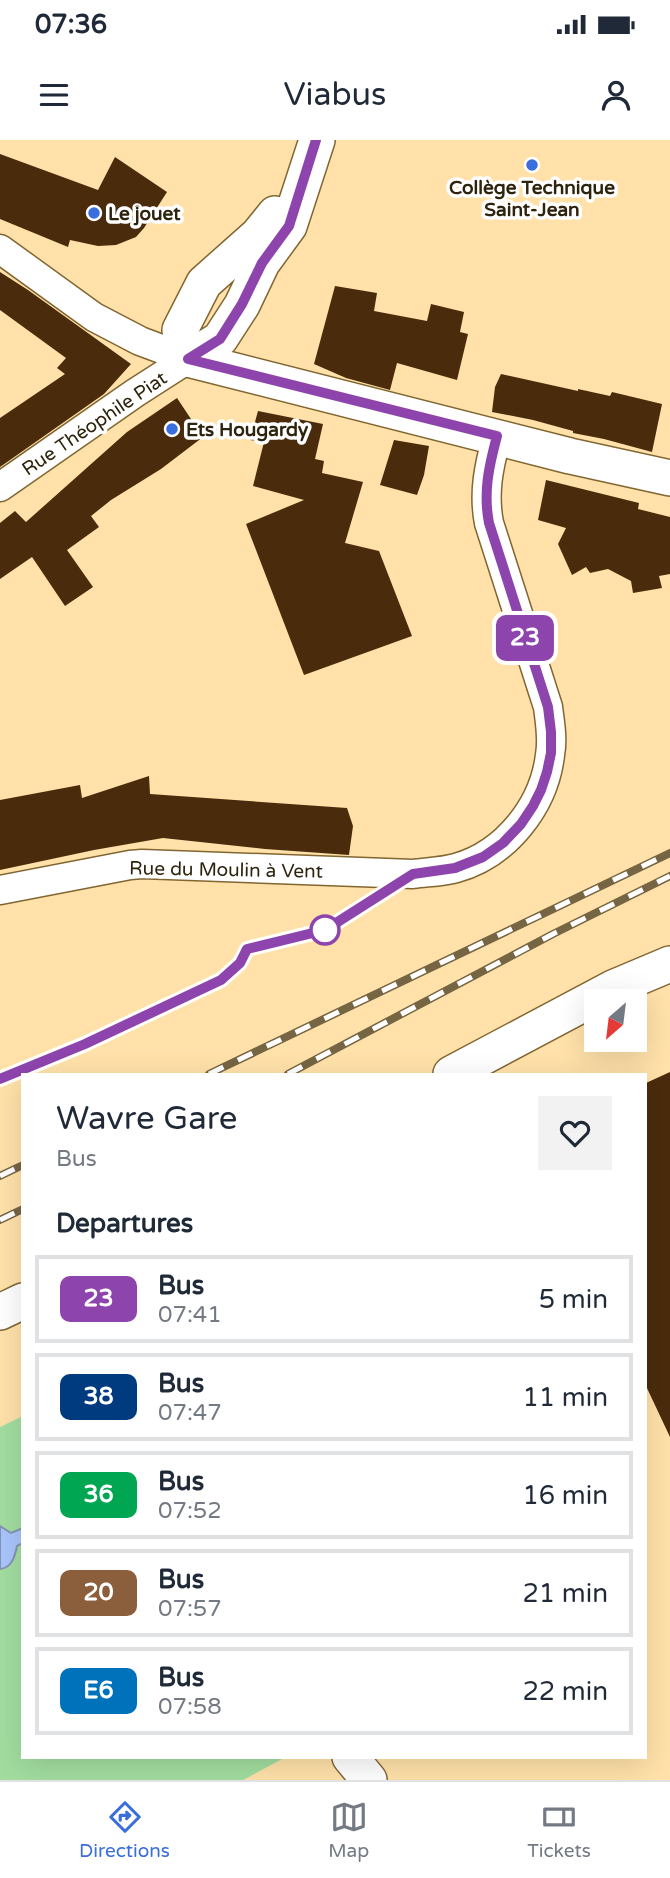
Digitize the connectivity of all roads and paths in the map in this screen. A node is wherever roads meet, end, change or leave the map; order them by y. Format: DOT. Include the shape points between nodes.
graph roads {
  1 [pos="317,140"];
  2 [pos="0,249"];
  3 [pos="188,359"];
  4 [pos="497,436"];
  5 [pos="670,478"];
  6 [pos="0,487"];
  7 [pos="0,890"];
  8 [pos="670,964"];
  9 [pos="453,1073"];
  10 [pos="21,1302"];
  11 [pos="0,1312"];
  12 [pos="352,1759"];
  13 [pos="369,1780"];
  1 -- 3 [label="street" via="289,226 262,263 220,339"];
  2 -- 3 [label="street" via="93,317"];
  3 -- 4 [label="street"];
  3 -- 6 [label="street, Rue Théophile Piat"];
  4 -- 5 [label="street"];
  4 -- 7 [label="street, Rue du Moulin à Vent" via="486,508 548,707 551,742 541,790 521,824 503,843 455,868 413,874 142,864"];
  8 -- 9 [label="street" via="612,988"];
  10 -- 11 [label="street"];
  12 -- 13 [label="street"];
}
